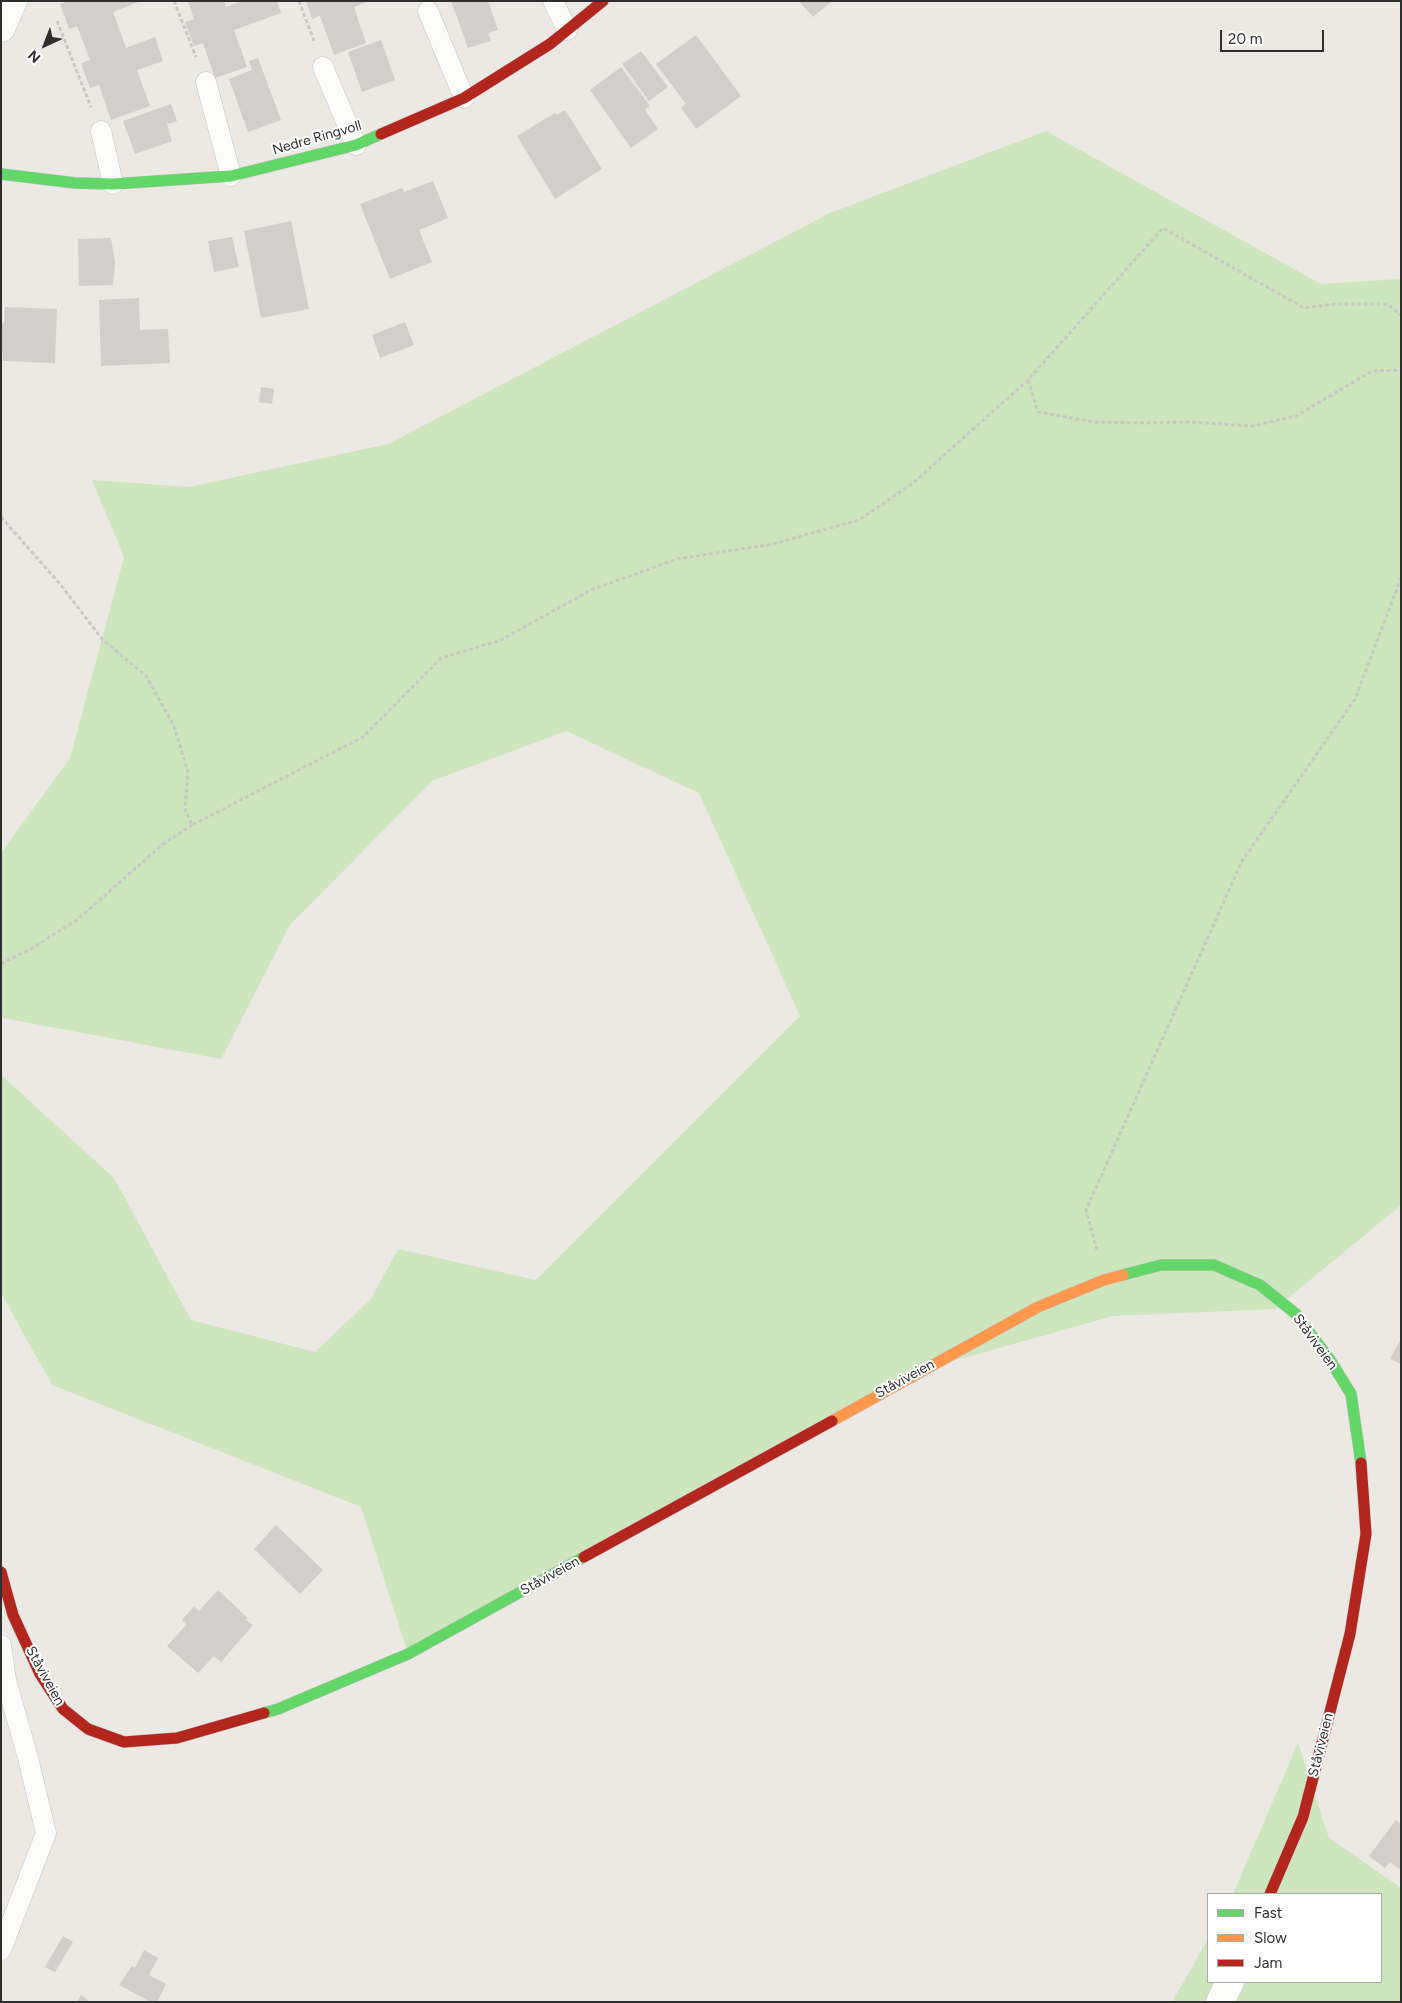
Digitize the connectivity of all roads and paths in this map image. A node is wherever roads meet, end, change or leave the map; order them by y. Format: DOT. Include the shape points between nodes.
graph roads {
  1 [pos="13,1"];
  2 [pos="174,1"];
  3 [pos="299,1"];
  4 [pos="552,1"];
  5 [pos="603,1"];
  6 [pos="428,11"];
  7 [pos="57,21"];
  8 [pos="1,28"];
  9 [pos="567,30"];
  10 [pos="323,67"];
  11 [pos="206,82"];
  12 [pos="464,98"];
  13 [pos="101,131"];
  14 [pos="356,145"];
  15 [pos="1,174"];
  16 [pos="231,176"];
  17 [pos="113,184"];
  18 [pos="1401,315"];
  19 [pos="1401,370"];
  20 [pos="1028,380"];
  21 [pos="1,517"];
  22 [pos="1401,578"];
  23 [pos="192,825"];
  24 [pos="1,964"];
  25 [pos="1104,1280"];
  26 [pos="3,1584"];
  27 [pos="14,1615"];
  28 [pos="1,1640"];
  29 [pos="1,1645"];
  30 [pos="1270,1893"];
  31 [pos="1,1950"];
  32 [pos="1230,1983"];
  33 [pos="1220,2002"];
  1 -- 8 [label="street"];
  2 -- 11 [label="path"];
  3 -- 10 [label="path"];
  4 -- 9 [label="lane"];
  5 -- 9 [label="street, Nedre Ringvoll"];
  6 -- 12 [label="lane"];
  7 -- 13 [label="path"];
  9 -- 12 [label="street, Nedre Ringvoll"];
  10 -- 14 [label="lane"];
  11 -- 16 [label="lane"];
  12 -- 14 [label="street, Nedre Ringvoll"];
  13 -- 17 [label="lane"];
  14 -- 16 [label="street, Nedre Ringvoll"];
  15 -- 17 [label="street, Nedre Ringvoll"];
  16 -- 17 [label="street, Nedre Ringvoll"];
  18 -- 20 [label="path" via="1387,304 1304,308 1163,228"];
  19 -- 20 [label="path" via="1372,371 1296,416 1252,426 1095,422 1038,412"];
  20 -- 23 [label="path" via="912,484 860,520 773,544 677,559 591,590 501,640 441,658 362,737"];
  21 -- 23 [label="path" via="60,584 102,639 146,676 174,726 188,772 185,809"];
  22 -- 25 [label="path" via="1355,699 1242,861 1086,1210"];
  23 -- 24 [label="path" via="163,844 77,920"];
  25 -- 27 [label="street, Ståviveien" via="1038,1307 408,1654 278,1709 176,1738 124,1742 88,1729 63,1709 40,1674"];
  25 -- 30 [label="street, Ståviveien" via="1161,1265 1214,1265 1260,1285 1296,1314 1351,1394 1363,1478 1366,1534 1350,1634 1302,1817"];
  26 -- 27 [label="street, Ståviveien"];
  27 -- 28 [label="lane"];
  29 -- 31 [label="lane, Ståviveien" via="6,1680 46,1833"];
  32 -- 33 [label="street"];
}
